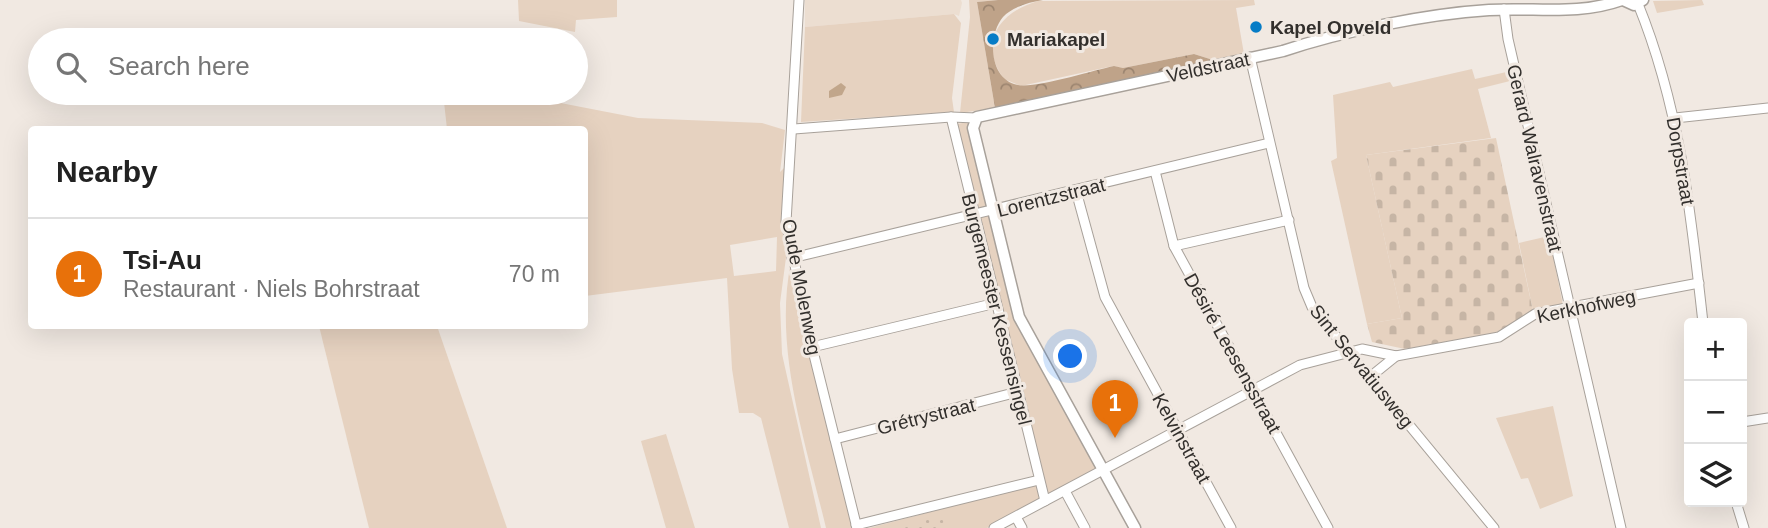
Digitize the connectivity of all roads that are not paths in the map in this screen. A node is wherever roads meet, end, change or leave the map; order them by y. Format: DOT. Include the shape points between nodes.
graph roads {
  1 [pos="799,0"];
  2 [pos="1622,0"];
  3 [pos="1640,2"];
  4 [pos="1504,9"];
  5 [pos="1250,57"];
  6 [pos="1768,108"];
  7 [pos="951,117"];
  8 [pos="975,118"];
  9 [pos="1675,118"];
  10 [pos="794,130"];
  11 [pos="1269,143"];
  12 [pos="1155,171"];
  13 [pos="1076,191"];
  14 [pos="992,211"];
  15 [pos="975,216"];
  16 [pos="1289,220"];
  17 [pos="1174,246"];
  18 [pos="792,258"];
  19 [pos="1699,283"];
  20 [pos="996,303"];
  21 [pos="1570,306"];
  22 [pos="1702,318"];
  23 [pos="812,347"];
  24 [pos="1347,352"];
  25 [pos="1395,356"];
  26 [pos="1370,377"];
  27 [pos="1253,391"];
  28 [pos="1017,392"];
  29 [pos="1768,418"];
  30 [pos="1747,421"];
  31 [pos="1178,430"];
  32 [pos="835,439"];
  33 [pos="1103,470"];
  34 [pos="1039,480"];
  35 [pos="1065,491"];
  36 [pos="1045,501"];
  37 [pos="1738,507"];
  38 [pos="1016,517"];
  39 [pos="857,527"];
  40 [pos="994,528"];
  41 [pos="1022,528"];
  42 [pos="1085,528"];
  43 [pos="1135,528"];
  44 [pos="1231,528"];
  45 [pos="1328,528"];
  46 [pos="1494,528"];
  47 [pos="1621,528"];
  48 [pos="1744,528"];
  1 -- 10 [label="street, Oude Molenweg"];
  2 -- 3 [label="street" via="1629,5"];
  2 -- 4 [label="street, Veldstraat" via="1575,11"];
  3 -- 9 [label="street, Dorpstraat"];
  4 -- 5 [label="street, Veldstraat" via="1405,21"];
  4 -- 21 [label="street, Gerard Walravenstraat"];
  5 -- 8 [label="street, Veldstraat"];
  5 -- 11 [label="street, Sint Servatiusweg"];
  6 -- 9 [label="street"];
  7 -- 8 [label="street, Veldstraat"];
  7 -- 10 [label="street, Veldstraat"];
  7 -- 15 [label="street, Burgemeester Kessensingel"];
  8 -- 14 [label="street, Burgemeester Kessensingel" via="973,128"];
  9 -- 19 [label="street, Dorpstraat"];
  10 -- 18 [label="street, Oude Molenweg" via="786,222"];
  11 -- 12 [label="street, Lorentzstraat"];
  11 -- 16 [label="street, Sint Servatiusweg"];
  12 -- 13 [label="street, Lorentzstraat"];
  12 -- 17 [label="street, Désiré Leesensstraat"];
  13 -- 14 [label="street, Lorentzstraat"];
  13 -- 31 [label="street, Kelvinstraat" via="1105,297"];
  14 -- 15 [label="street, Lorentzstraat"];
  14 -- 33 [label="street, Burgemeester Kessensingel" via="1020,317"];
  15 -- 18 [label="street, Lorentzstraat"];
  15 -- 20 [label="street, Burgemeester Kessensingel"];
  16 -- 17 [label="street"];
  16 -- 24 [label="street, Sint Servatiusweg" via="1308,300"];
  17 -- 27 [label="street, Désiré Leesensstraat"];
  18 -- 23 [label="street, Oude Molenweg"];
  19 -- 21 [label="street, Kerkhofweg"];
  19 -- 22 [label="street, Dorpstraat"];
  20 -- 23 [label="street"];
  20 -- 28 [label="street, Burgemeester Kessensingel"];
  21 -- 25 [label="street, Kerkhofweg" via="1535,314 1499,337"];
  21 -- 47 [label="street, Gerard Walravenstraat"];
  23 -- 32 [label="street, Oude Molenweg"];
  24 -- 25 [label="street, Kerkhofweg" via="1363,349"];
  24 -- 26 [label="street, Sint Servatiusweg"];
  24 -- 27 [label="street, Kerkhofweg" via="1300,365"];
  25 -- 26 [label="street, Kerkhofweg"];
  26 -- 46 [label="street, Sint Servatiusweg"];
  27 -- 31 [label="street, Kerkhofweg"];
  27 -- 45 [label="street, Désiré Leesensstraat"];
  28 -- 32 [label="street, Grétrystraat"];
  28 -- 34 [label="street, Burgemeester Kessensingel"];
  29 -- 30 [label="street"];
  31 -- 33 [label="street, Kerkhofweg"];
  31 -- 44 [label="street, Kelvinstraat"];
  32 -- 39 [label="street, Oude Molenweg"];
  33 -- 35 [label="street, Kerkhofweg"];
  33 -- 43 [label="street, Burgemeester Kessensingel"];
  34 -- 36 [label="street, Burgemeester Kessensingel"];
  34 -- 39 [label="street"];
  35 -- 36 [label="street, Kerkhofweg"];
  35 -- 42 [label="street"];
  36 -- 38 [label="street, Kerkhofweg"];
  37 -- 48 [label="street"];
  38 -- 40 [label="street, Kerkhofweg"];
  38 -- 41 [label="street"];
}
